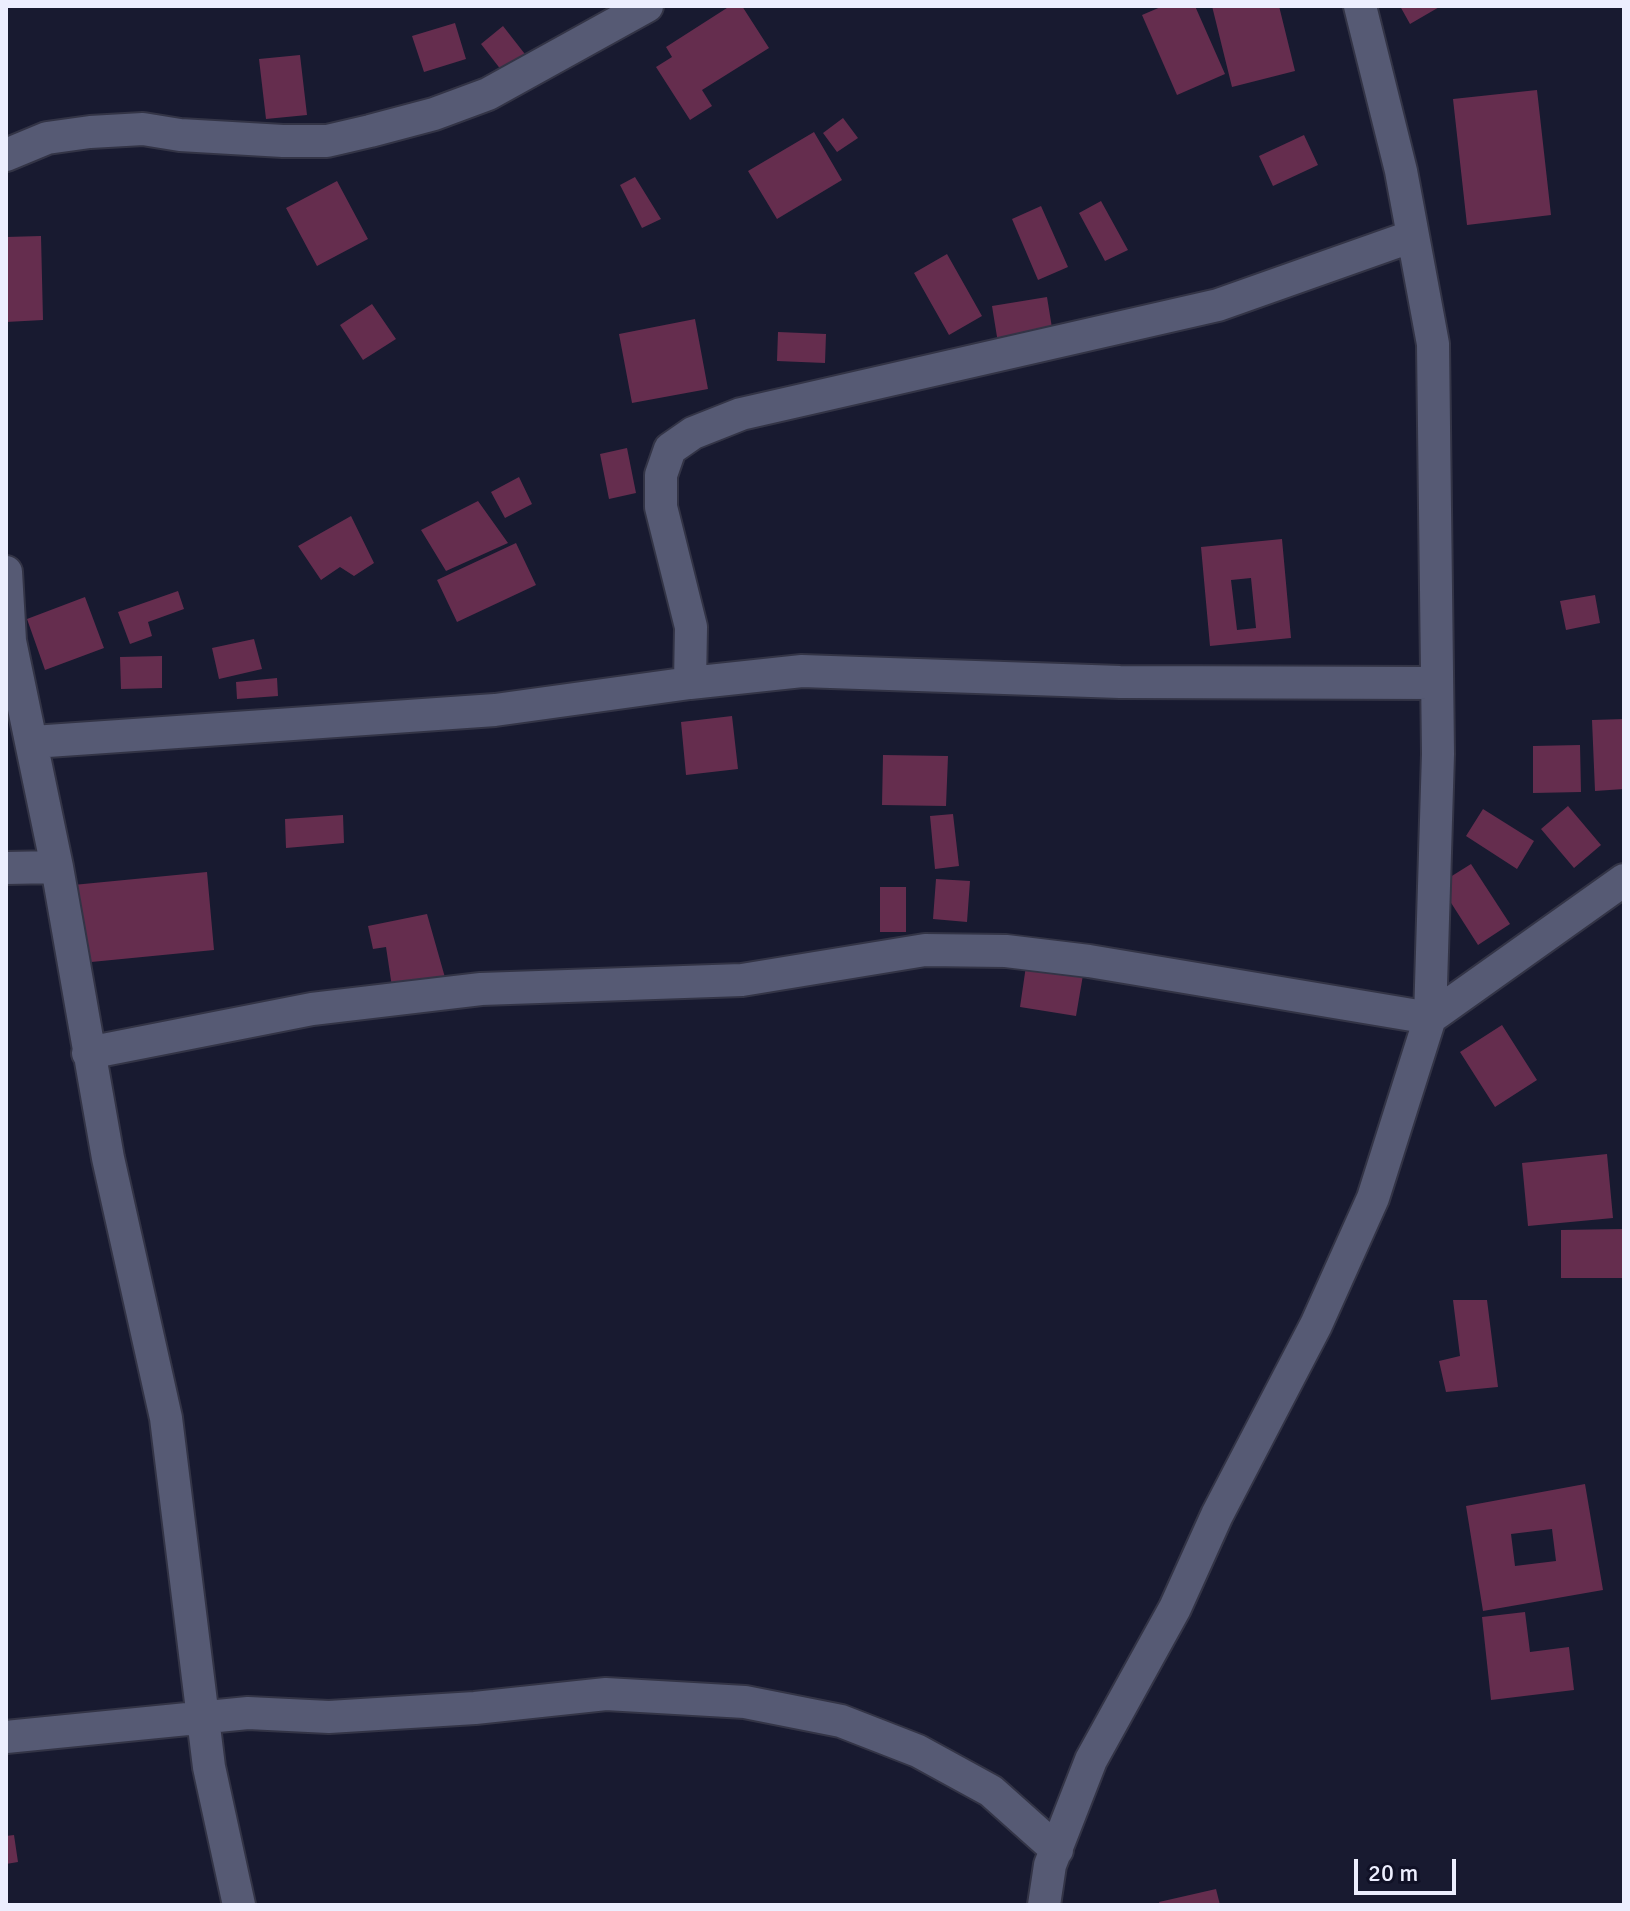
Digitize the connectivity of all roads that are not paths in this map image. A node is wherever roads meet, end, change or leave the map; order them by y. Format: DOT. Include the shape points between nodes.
graph roads {
  1 [pos="647,6"];
  2 [pos="1360,6"];
  3 [pos="6,155"];
  4 [pos="1413,236"];
  5 [pos="6,572"];
  6 [pos="690,683"];
  7 [pos="1436,683"];
  8 [pos="33,742"];
  9 [pos="57,867"];
  10 [pos="6,868"];
  11 [pos="1624,880"];
  12 [pos="1430,1018"];
  13 [pos="88,1053"];
  14 [pos="204,1718"];
  15 [pos="6,1737"];
  16 [pos="1057,1850"];
  17 [pos="239,1905"];
  18 [pos="1044,1905"];
  1 -- 3 [label="street" via="488,94 355,135 283,141 143,129 90,132 47,138"];
  2 -- 4 [label="street"];
  4 -- 6 [label="street" via="1218,305 741,414 693,433 670,449 661,475 661,507 691,627"];
  4 -- 7 [label="street" via="1433,344"];
  5 -- 8 [label="street" via="10,641"];
  6 -- 7 [label="street" via="802,671 1120,682"];
  6 -- 8 [label="street" via="495,710"];
  7 -- 12 [label="street"];
  8 -- 9 [label="street"];
  9 -- 10 [label="street"];
  9 -- 13 [label="street"];
  11 -- 12 [label="street"];
  12 -- 13 [label="street" via="1089,961 1006,951 925,950 742,980 481,989 327,1007"];
  12 -- 16 [label="street" via="1373,1198 1175,1608 1091,1760"];
  13 -- 14 [label="street" via="166,1418"];
  14 -- 15 [label="street"];
  14 -- 16 [label="street" via="248,1713 329,1717 606,1694 745,1702 841,1721 918,1751 991,1791"];
  14 -- 17 [label="street" via="209,1767"];
  16 -- 18 [label="street"];
}
